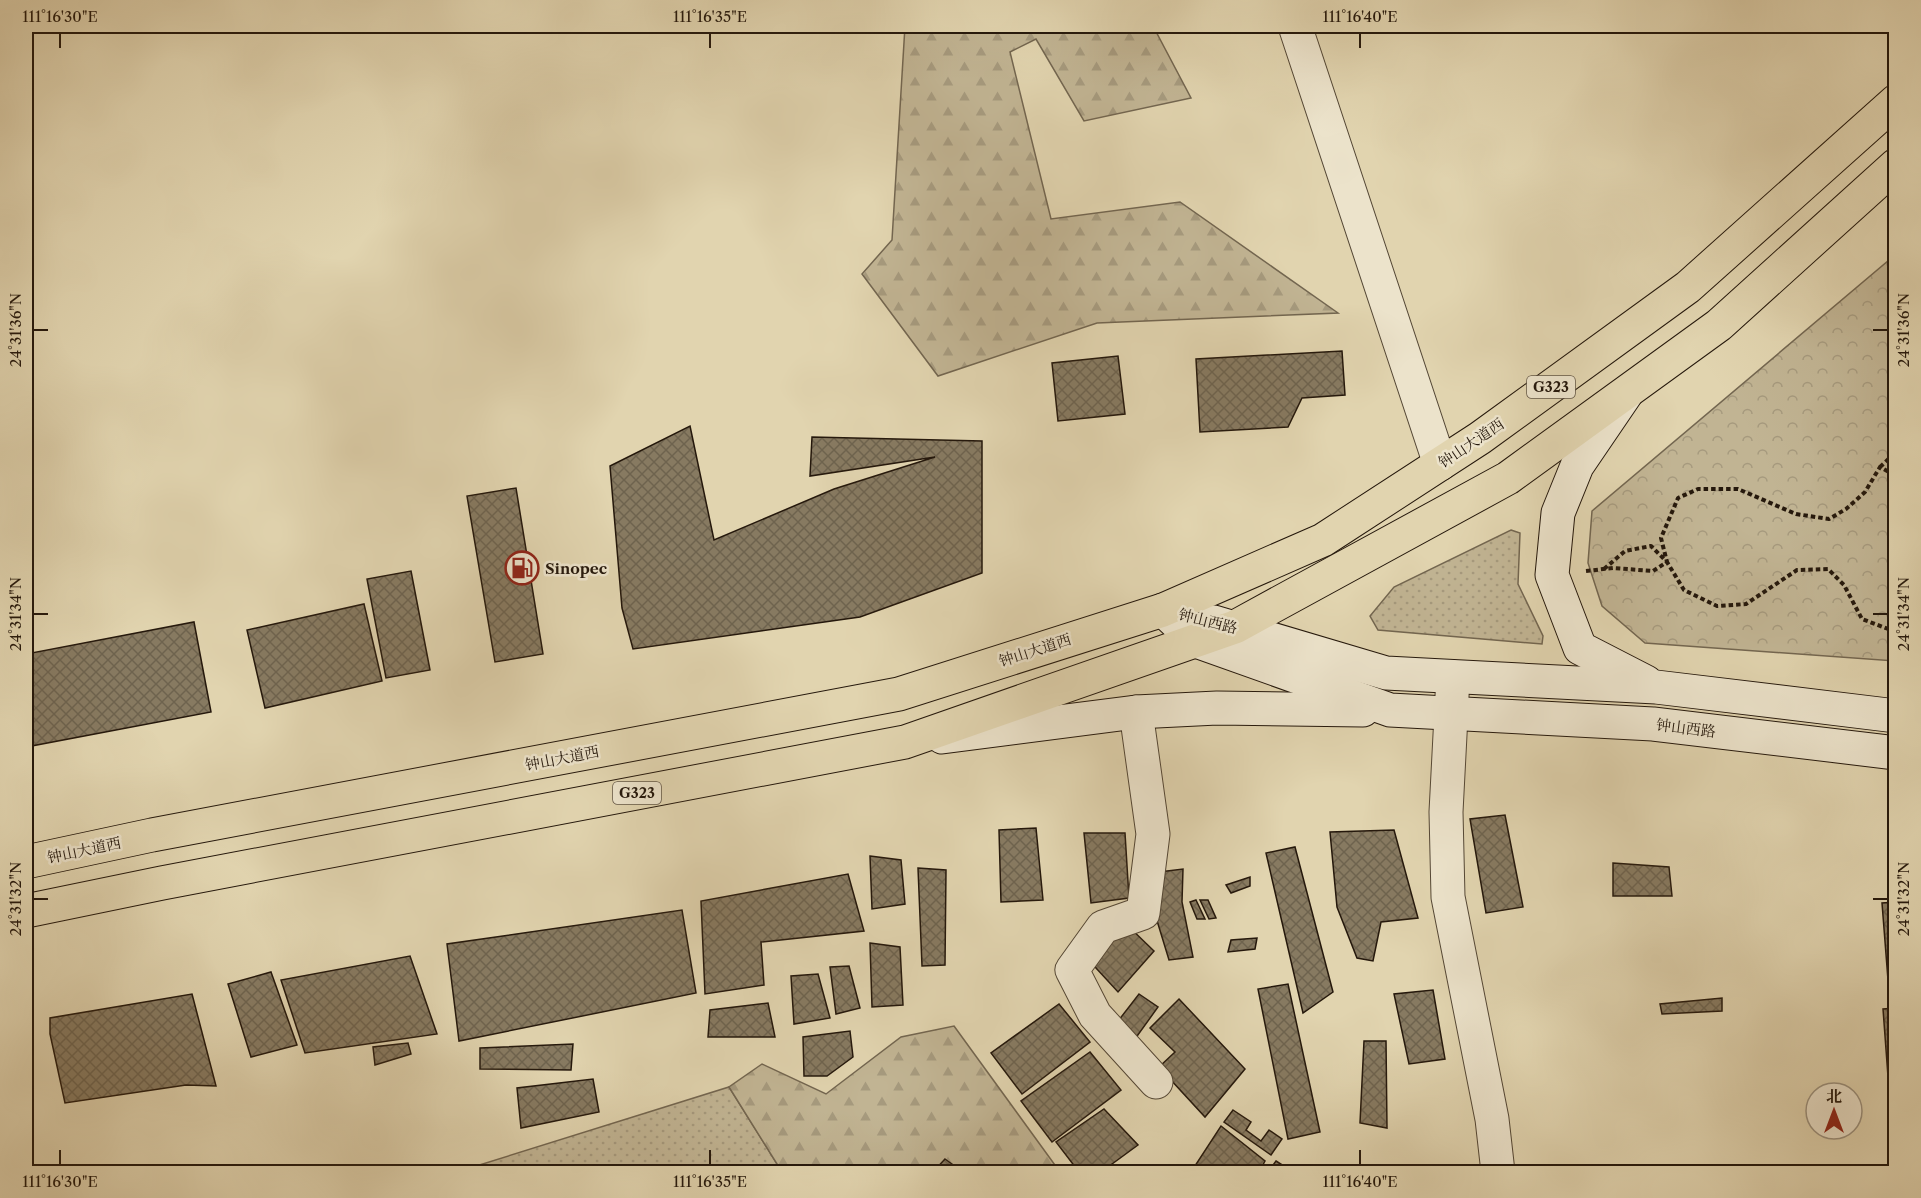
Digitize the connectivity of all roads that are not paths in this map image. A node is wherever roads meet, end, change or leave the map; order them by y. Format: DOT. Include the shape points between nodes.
graph roads {
  1 [pos="1295,26"];
  2 [pos="1896,100"];
  3 [pos="1896,165"];
  4 [pos="1628,391"];
  5 [pos="1440,464"];
  6 [pos="1163,610"];
  7 [pos="1235,627"];
  8 [pos="1196,641"];
  9 [pos="1453,677"];
  10 [pos="1656,687"];
  11 [pos="1390,711"];
  12 [pos="1136,712"];
  13 [pos="1451,714"];
  14 [pos="1896,716"];
  15 [pos="905,742"];
  16 [pos="1896,753"];
  17 [pos="26,862"];
  18 [pos="26,912"];
  19 [pos="1156,1082"];
  20 [pos="1498,1173"];
  1 -- 5 [label="main road"];
  2 -- 5 [label="highway, 钟山大道西 / G323" via="1688,287"];
  3 -- 4 [label="highway, G323" via="1719,325"];
  4 -- 7 [label="highway, G323" via="1508,478"];
  4 -- 10 [label="main road" via="1577,466 1558,513 1552,575 1580,648"];
  5 -- 6 [label="highway, 钟山大道西 / G323" via="1323,540"];
  6 -- 7 [label="main road, 钟山西路"];
  6 -- 8 [label="main road, 钟山西路"];
  6 -- 17 [label="highway, 钟山大道西 / G323" via="899,694"];
  7 -- 8 [label="highway, G323"];
  7 -- 9 [label="main road, 钟山西路" via="1386,673"];
  8 -- 11 [label="main road, 钟山西路"];
  8 -- 15 [label="highway, G323"];
  9 -- 10 [label="main road, 钟山西路"];
  9 -- 13 [label="main road"];
  10 -- 14 [label="main road, 钟山西路"];
  11 -- 12 [label="main road" via="1217,708"];
  11 -- 13 [label="main road, 钟山西路"];
  12 -- 15 [label="main road"];
  12 -- 19 [label="main road" via="1153,834 1143,913 1103,927 1072,970 1095,1015"];
  13 -- 16 [label="main road, 钟山西路" via="1653,724"];
  13 -- 20 [label="main road" via="1446,812 1448,897 1492,1119"];
  15 -- 18 [label="highway, G323"];
}
